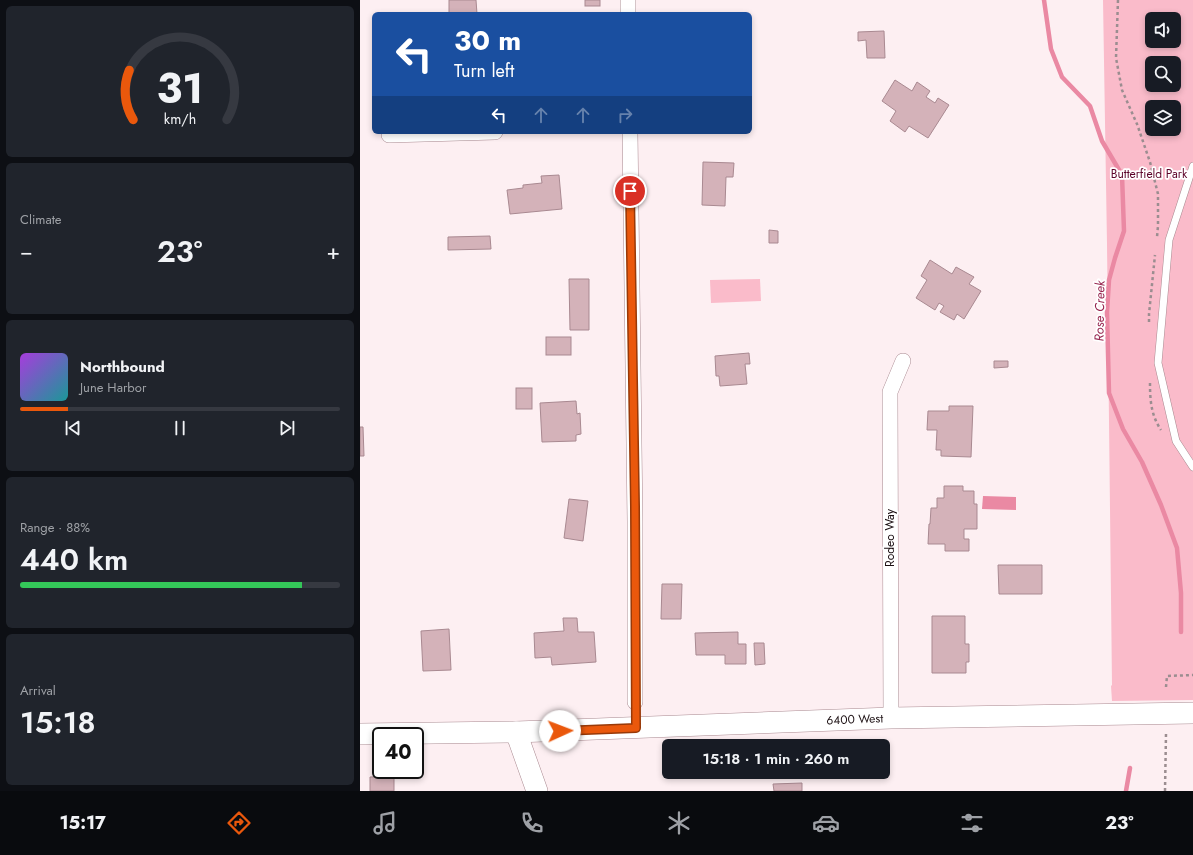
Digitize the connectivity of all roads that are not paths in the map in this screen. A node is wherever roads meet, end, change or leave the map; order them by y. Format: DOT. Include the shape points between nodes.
graph roads {
  1 [pos="628,0"];
  2 [pos="628,12"];
  3 [pos="424,134"];
  4 [pos="630,134"];
  5 [pos="389,135"];
  6 [pos="1193,166"];
  7 [pos="903,361"];
  8 [pos="1193,467"];
  9 [pos="635,702"];
  10 [pos="1193,712"];
  11 [pos="891,718"];
  12 [pos="636,728"];
  13 [pos="516,732"];
  14 [pos="360,734"];
  15 [pos="537,791"];
  1 -- 2 [label="street"];
  3 -- 5 [label="street"];
  4 -- 9 [label="street"];
  6 -- 8 [label="lane" via="1169,240 1158,363 1176,441"];
  7 -- 11 [label="street, Rodeo Way" via="890,392"];
  9 -- 12 [label="lane"];
  10 -- 11 [label="street, 6400 West"];
  11 -- 12 [label="street, 6400 West"];
  12 -- 13 [label="street, 6400 West"];
  13 -- 14 [label="street, 6400 West"];
  13 -- 15 [label="street"];
}
